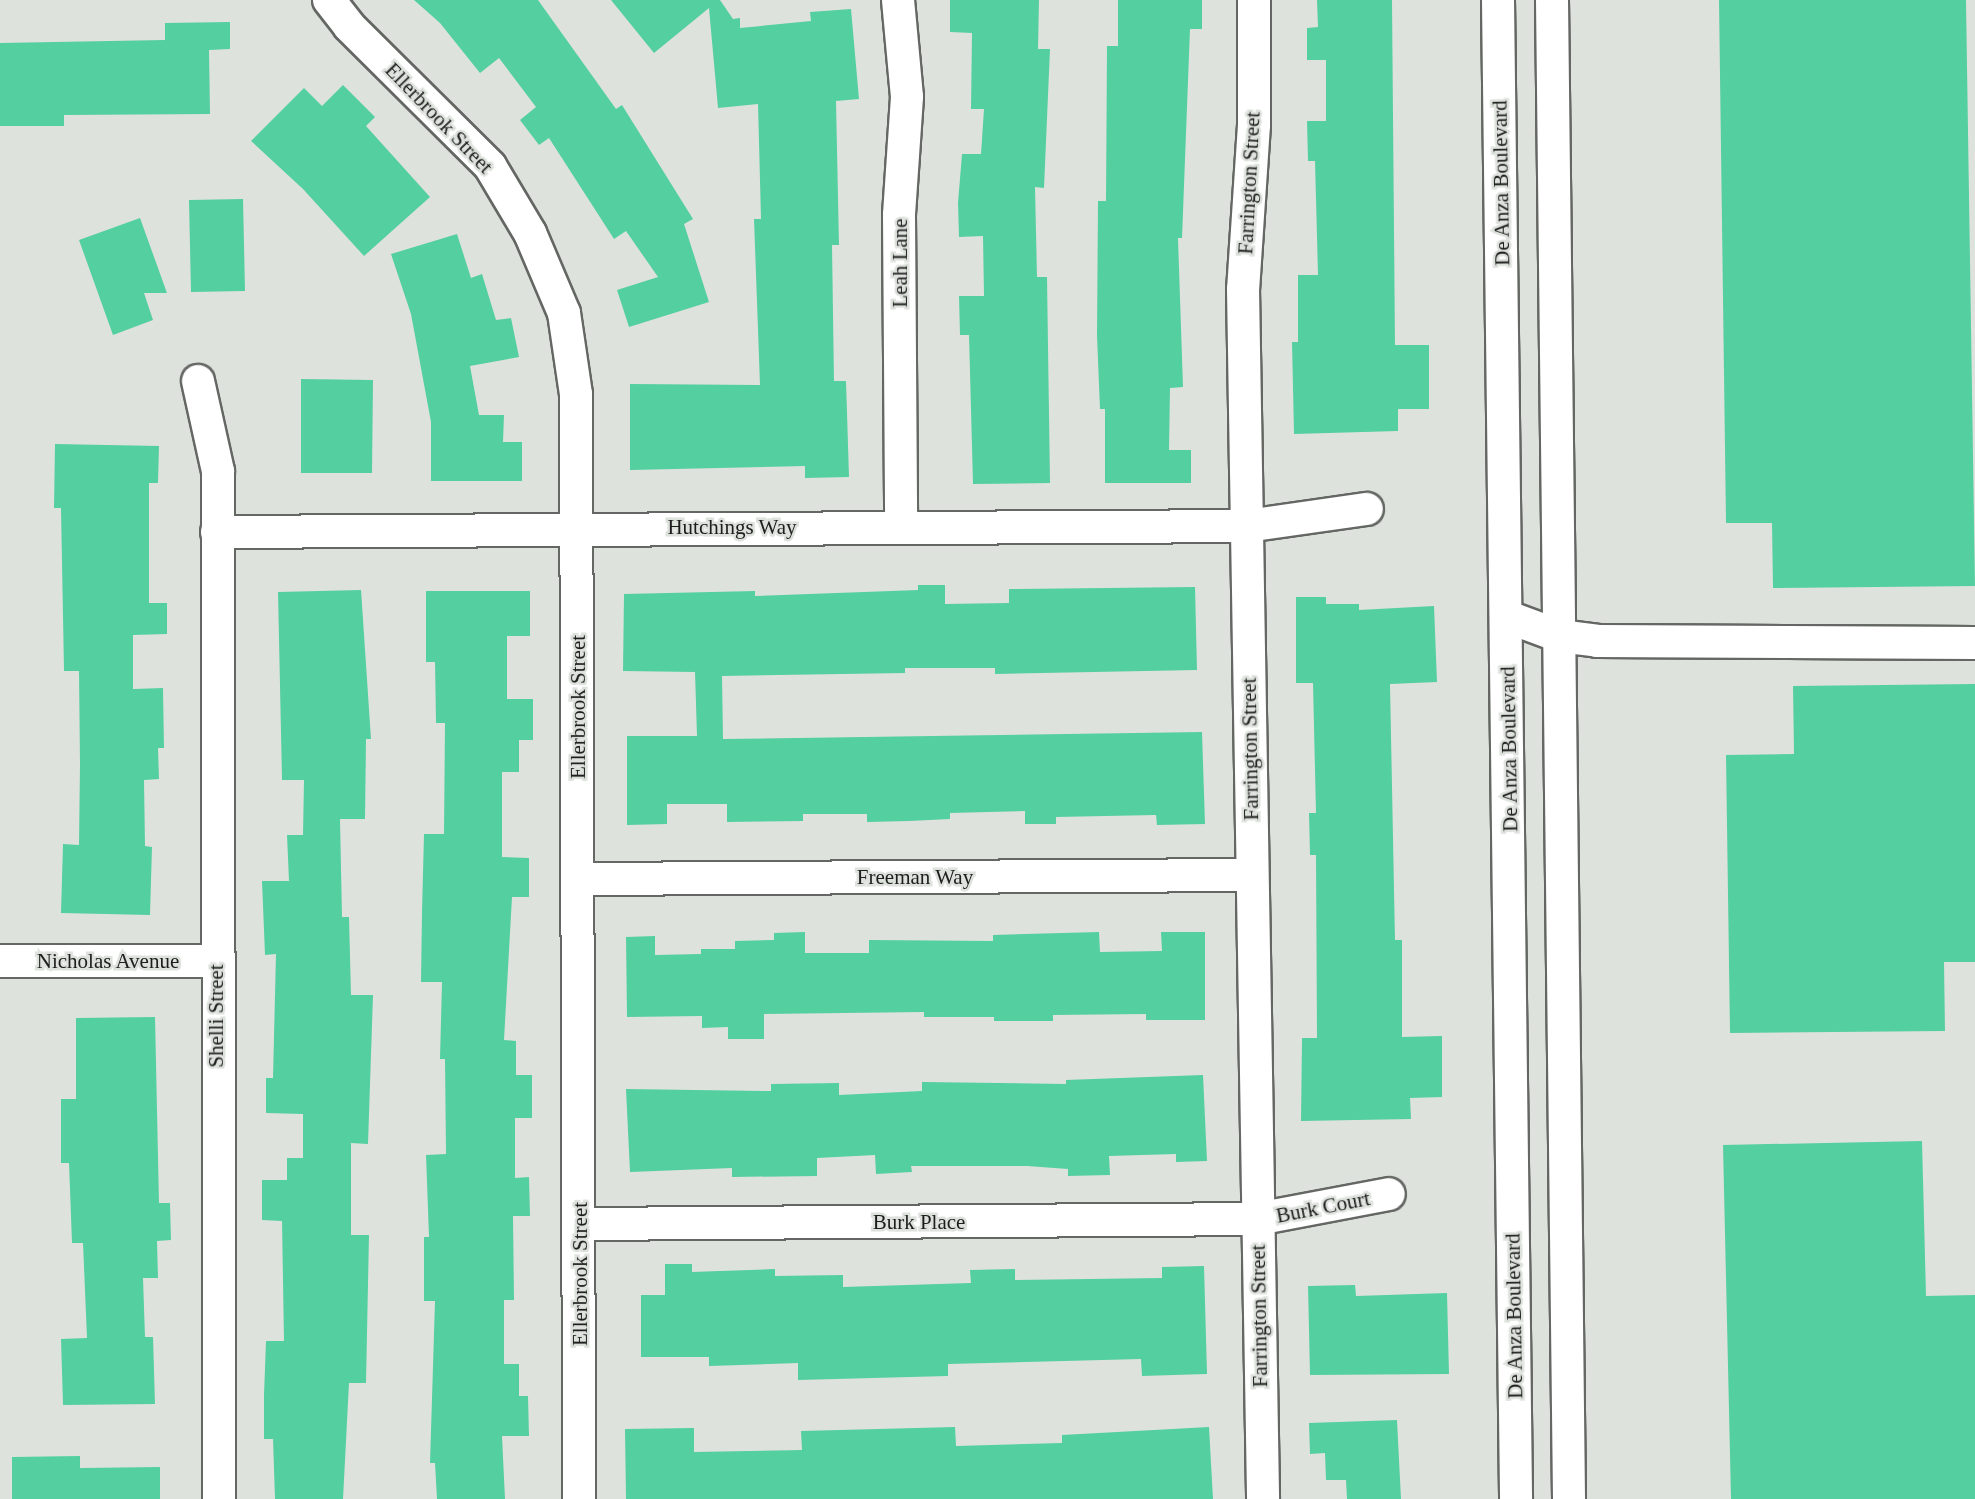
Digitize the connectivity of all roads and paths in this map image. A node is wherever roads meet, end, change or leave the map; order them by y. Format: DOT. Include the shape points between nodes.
graph roads {
  1 [pos="329,0"];
  2 [pos="898,0"];
  3 [pos="1254,0"];
  4 [pos="1498,0"];
  5 [pos="1552,0"];
  6 [pos="198,381"];
  7 [pos="1367,509"];
  8 [pos="1247,526"];
  9 [pos="578,527"];
  10 [pos="901,527"];
  11 [pos="217,533"];
  12 [pos="1508,617"];
  13 [pos="1559,636"];
  14 [pos="1975,643"];
  15 [pos="1251,875"];
  16 [pos="579,879"];
  17 [pos="0,961"];
  18 [pos="215,961"];
  19 [pos="1389,1194"];
  20 [pos="1257,1219"];
  21 [pos="581,1224"];
  22 [pos="219,1499"];
  23 [pos="579,1499"];
  24 [pos="1263,1499"];
  25 [pos="1516,1499"];
  26 [pos="1569,1499"];
  1 -- 9 [label="street, Ellerbrook Street" via="349,26 490,166 530,233 564,313 576,394"];
  2 -- 10 [label="street, Leah Lane" via="907,97 899,215"];
  3 -- 8 [label="street, Farrington Street" via="1254,125 1243,289"];
  4 -- 12 [label="street, De Anza Boulevard"];
  5 -- 13 [label="street"];
  6 -- 11 [label="street, Shelli Street" via="218,471"];
  7 -- 8 [label="street, Hutchings Way"];
  8 -- 10 [label="street, Hutchings Way"];
  8 -- 15 [label="street, Farrington Street"];
  9 -- 10 [label="street, Hutchings Way"];
  9 -- 11 [label="street, Hutchings Way"];
  9 -- 16 [label="street, Ellerbrook Street"];
  11 -- 18 [label="street, Shelli Street"];
  12 -- 13 [label="street"];
  12 -- 25 [label="street, De Anza Boulevard"];
  13 -- 14 [label="street" via="1651,642"];
  13 -- 26 [label="street"];
  15 -- 16 [label="street, Freeman Way"];
  15 -- 20 [label="street, Farrington Street"];
  16 -- 21 [label="street, Ellerbrook Street"];
  17 -- 18 [label="street, Nicholas Avenue"];
  18 -- 22 [label="street, Shelli Street"];
  19 -- 20 [label="street, Burk Court"];
  20 -- 21 [label="street, Burk Place"];
  20 -- 24 [label="street, Farrington Street"];
  21 -- 23 [label="street, Ellerbrook Street"];
}
